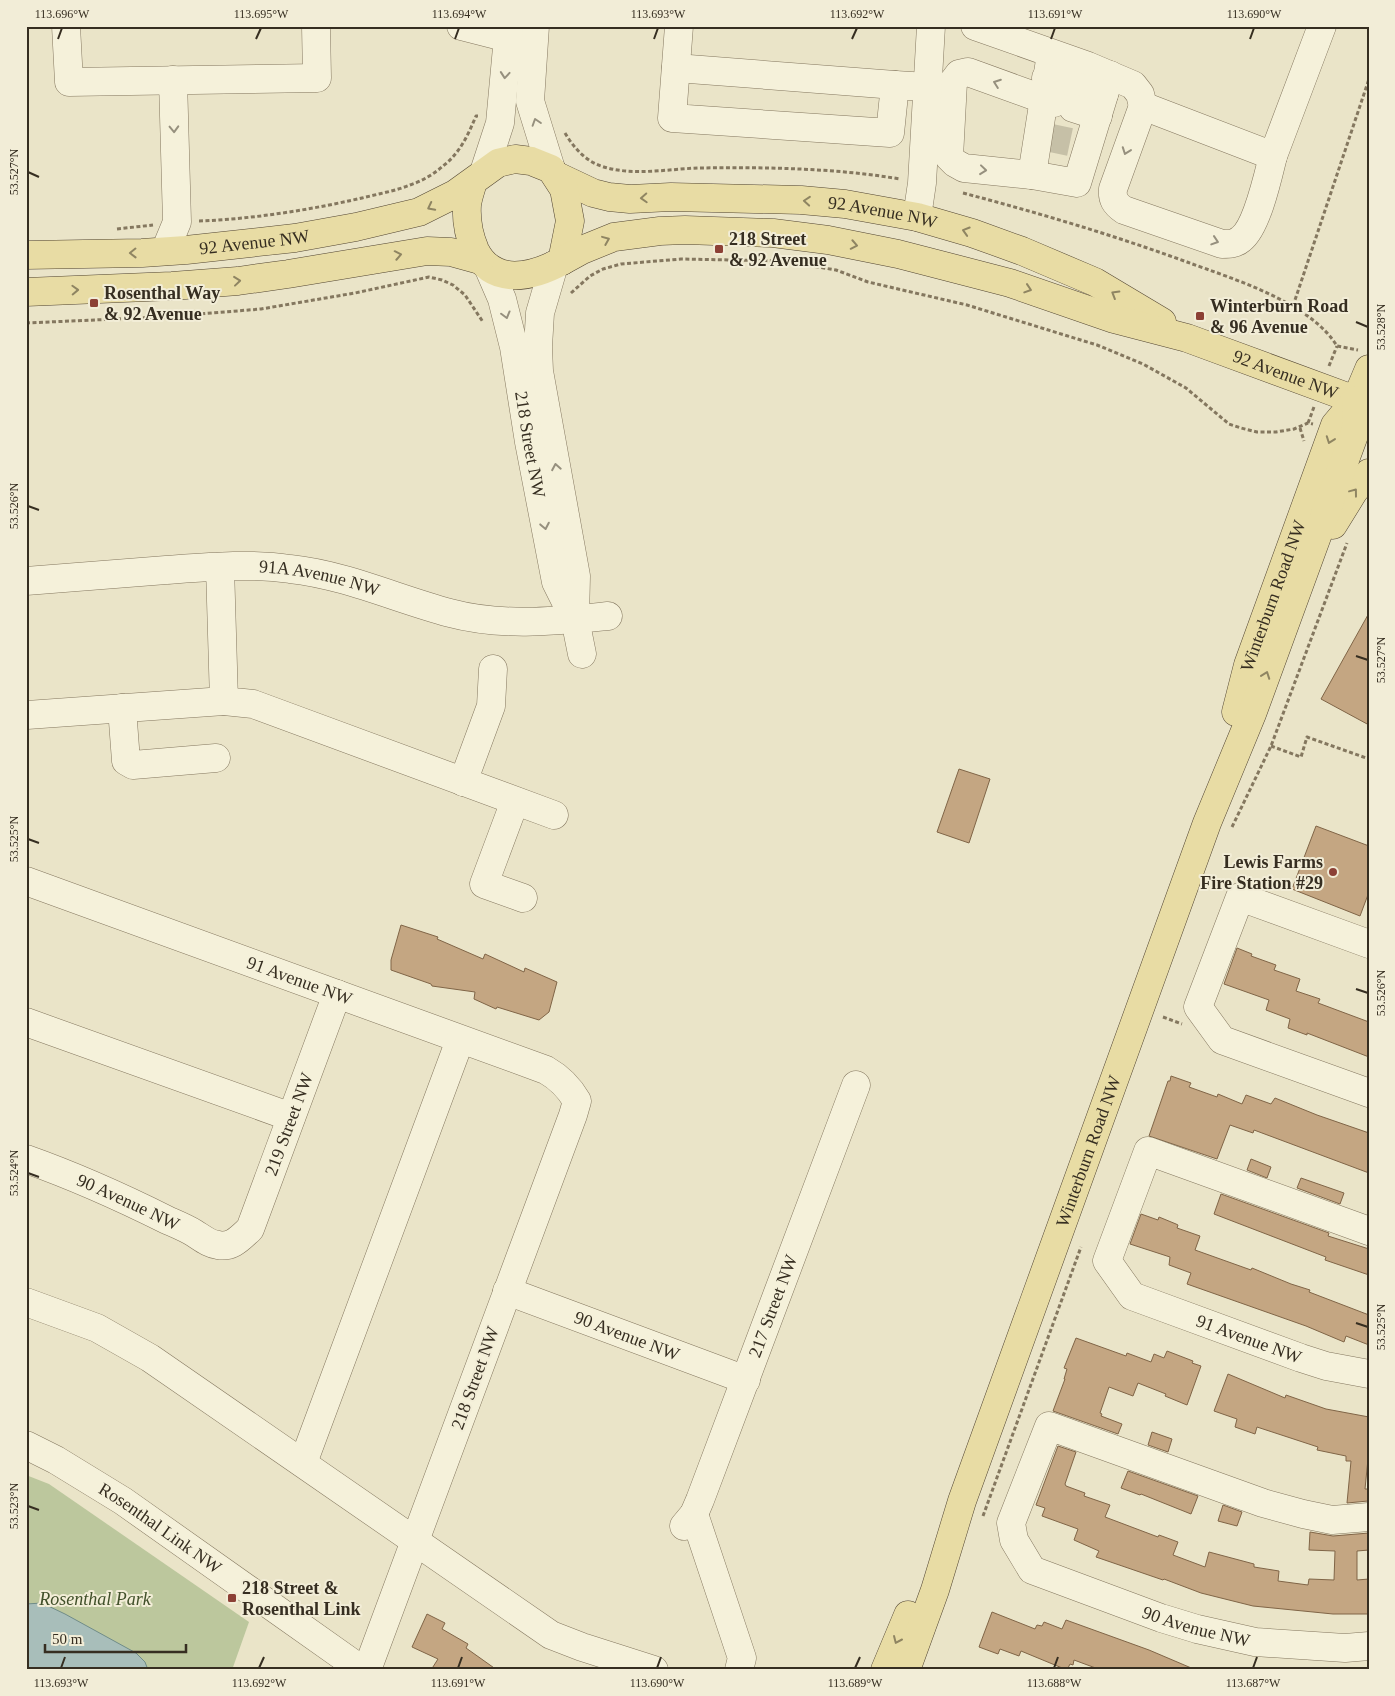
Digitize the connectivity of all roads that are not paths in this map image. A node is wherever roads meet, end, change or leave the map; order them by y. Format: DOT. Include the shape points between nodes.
graph roads {
  1 [pos="66,26"];
  2 [pos="316,26"];
  3 [pos="461,26"];
  4 [pos="535,26"];
  5 [pos="679,26"];
  6 [pos="931,26"];
  7 [pos="975,26"];
  8 [pos="1322,26"];
  9 [pos="509,32"];
  10 [pos="676,68"];
  11 [pos="172,80"];
  12 [pos="896,85"];
  13 [pos="928,87"];
  14 [pos="1072,91"];
  15 [pos="1143,106"];
  16 [pos="1062,140"];
  17 [pos="1272,156"];
  18 [pos="554,172"];
  19 [pos="1032,175"];
  20 [pos="478,177"];
  21 [pos="918,217"];
  22 [pos="165,252"];
  23 [pos="26,255"];
  24 [pos="558,263"];
  25 [pos="485,265"];
  26 [pos="26,292"];
  27 [pos="1187,338"];
  28 [pos="1365,359"];
  29 [pos="1363,402"];
  30 [pos="1369,473"];
  31 [pos="220,566"];
  32 [pos="26,580"];
  33 [pos="1295,594"];
  34 [pos="608,616"];
  35 [pos="575,619"];
  36 [pos="582,654"];
  37 [pos="493,669"];
  38 [pos="224,701"];
  39 [pos="122,708"];
  40 [pos="27,715"];
  41 [pos="216,758"];
  42 [pos="463,782"];
  43 [pos="515,801"];
  44 [pos="1215,801"];
  45 [pos="554,815"];
  46 [pos="26,881"];
  47 [pos="523,898"];
  48 [pos="1369,944"];
  49 [pos="337,994"];
  50 [pos="26,1022"];
  51 [pos="460,1040"];
  52 [pos="856,1085"];
  53 [pos="569,1088"];
  54 [pos="1369,1093"];
  55 [pos="291,1117"];
  56 [pos="26,1159"];
  57 [pos="1369,1231"];
  58 [pos="229,1246"];
  59 [pos="507,1291"];
  60 [pos="26,1302"];
  61 [pos="1369,1374"];
  62 [pos="746,1380"];
  63 [pos="26,1445"];
  64 [pos="302,1463"];
  65 [pos="973,1509"];
  66 [pos="1369,1517"];
  67 [pos="415,1540"];
  68 [pos="1353,1655"];
  69 [pos="362,1670"];
  70 [pos="367,1670"];
  71 [pos="654,1670"];
  72 [pos="739,1670"];
  73 [pos="885,1670"];
  74 [pos="906,1670"];
  1 -- 11 [label="street" via="69,82"];
  2 -- 11 [label="street" via="317,78"];
  3 -- 9 [label="street"];
  18 -- 4 [label="street, one-way" via="530,101"];
  5 -- 10 [label="street"];
  6 -- 13 [label="street"];
  7 -- 14 [label="street"];
  8 -- 17 [label="street"];
  9 -- 20 [label="street, one-way" via="500,123"];
  10 -- 12 [label="street"];
  10 -- 12 [label="street" via="672,118 890,134"];
  11 -- 22 [label="street, one-way" via="177,222"];
  12 -- 13 [label="street"];
  13 -- 21 [label="street"];
  14 -- 15 [label="street" via="1132,85 1140,94"];
  14 -- 16 [label="street"];
  14 -- 16 [label="street"];
  14 -- 19 [label="street, one-way" via="968,72 959,74 953,82 949,157 964,168"];
  15 -- 17 [label="street"];
  15 -- 17 [label="street, one-way" via="1113,188 1112,197 1124,210 1222,244 1233,244 1242,239 1251,226"];
  16 -- 19 [label="street"];
  16 -- 19 [label="street" via="1077,183"];
  18 -- 20 [label="main road, 92 Avenue NW" via="531,161 515,159 498,163"];
  21 -- 18 [label="main road, 92 Avenue NW, one-way" via="801,200 610,197 592,193"];
  18 -- 24 [label="main road" via="564,189 570,221"];
  20 -- 22 [label="main road, 92 Avenue NW, one-way" via="455,194 419,212 295,238"];
  20 -- 25 [label="main road" via="468,204 468,223 470,238"];
  27 -- 21 [label="main road, 92 Avenue NW, one-way" via="1095,282 1022,251"];
  22 -- 23 [label="main road, 92 Avenue NW, one-way"];
  24 -- 25 [label="main road, 92 Avenue NW" via="524,276 506,275"];
  24 -- 27 [label="main road, 92 Avenue NW, one-way" via="614,237 634,233 685,230 818,239 898,254 1010,283 1114,318"];
  35 -- 24 [label="street, 218 Street NW, one-way" via="576,576 539,371 540,313"];
  26 -- 25 [label="main road, 92 Avenue NW, one-way" via="238,281 427,251 451,252"];
  25 -- 35 [label="street, 218 Street NW, one-way" via="502,299 514,347 528,442 556,582"];
  27 -- 29 [label="main road, 92 Avenue NW"];
  28 -- 29 [label="main road, Winterburn Road NW"];
  29 -- 33 [label="main road, Winterburn Road NW"];
  29 -- 44 [label="main road, Winterburn Road NW, one-way" via="1335,425 1248,664"];
  33 -- 30 [label="main road, one-way" via="1338,516"];
  31 -- 32 [label="street, 91A Avenue NW"];
  31 -- 35 [label="street, 91A Avenue NW" via="291,569 361,584 452,614 486,620"];
  31 -- 38 [label="street"];
  44 -- 33 [label="main road, Winterburn Road NW, one-way" via="1252,714"];
  34 -- 35 [label="street, 91A Avenue NW"];
  35 -- 36 [label="street, 218 Street NW"];
  37 -- 42 [label="street" via="491,706"];
  38 -- 39 [label="street"];
  38 -- 42 [label="street" via="253,704"];
  39 -- 40 [label="street"];
  39 -- 41 [label="street" via="126,761 133,765"];
  42 -- 43 [label="street"];
  43 -- 45 [label="street"];
  43 -- 47 [label="street" via="484,884"];
  44 -- 65 [label="main road, Winterburn Road NW"];
  46 -- 49 [label="street, 91 Avenue NW"];
  48 -- 54 [label="street" via="1240,897 1198,1007 1222,1040"];
  49 -- 51 [label="street, 91 Avenue NW"];
  49 -- 55 [label="street, 219 Street NW"];
  50 -- 55 [label="street"];
  51 -- 53 [label="street, 91 Avenue NW" via="546,1070"];
  51 -- 64 [label="street"];
  52 -- 62 [label="street, 217 Street NW"];
  53 -- 59 [label="street, 218 Street NW" via="577,1101 573,1115"];
  55 -- 58 [label="street, 219 Street NW" via="250,1229"];
  56 -- 58 [label="street, 90 Avenue NW" via="121,1198 193,1232 207,1242"];
  57 -- 61 [label="street, 91 Avenue NW" via="1148,1151 1107,1261 1132,1296 1301,1358"];
  59 -- 62 [label="street, 90 Avenue NW"];
  59 -- 67 [label="street, 218 Street NW"];
  60 -- 64 [label="street" via="97,1328 150,1358"];
  62 -- 72 [label="street, 217 Street NW" via="689,1520 742,1658"];
  63 -- 69 [label="street, Rosenthal Link NW" via="123,1501"];
  64 -- 67 [label="street"];
  65 -- 73 [label="main road, Winterburn Road NW, one-way" via="922,1584"];
  65 -- 74 [label="main road, Winterburn Road NW" via="935,1590"];
  66 -- 68 [label="street, 90 Avenue NW" via="1332,1520 1263,1503 1048,1426 1011,1523 1014,1540 1032,1570 1197,1630 1255,1642"];
  67 -- 70 [label="street, 218 Street NW"];
  67 -- 71 [label="street" via="551,1635"];
}
